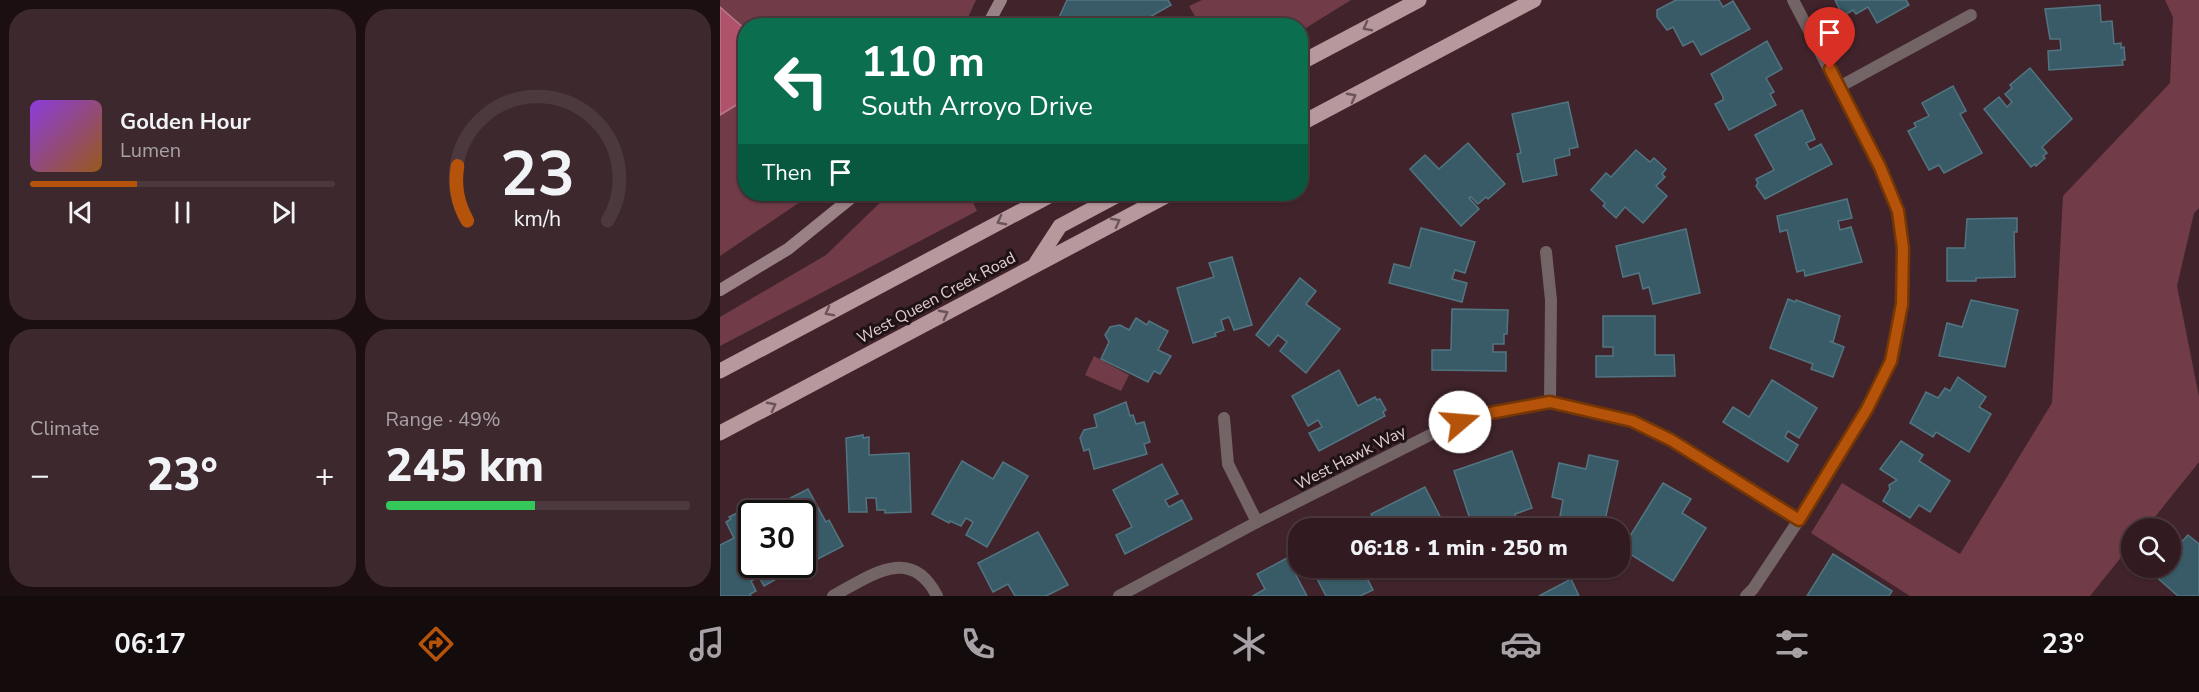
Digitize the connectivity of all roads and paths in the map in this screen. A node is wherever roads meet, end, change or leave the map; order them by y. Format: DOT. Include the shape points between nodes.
graph roads {
  1 [pos="1001,0"];
  2 [pos="1419,0"];
  3 [pos="1534,0"];
  4 [pos="1793,0"];
  5 [pos="1971,15"];
  6 [pos="991,18"];
  7 [pos="1308,59"];
  8 [pos="1839,87"];
  9 [pos="1308,120"];
  10 [pos="847,201"];
  11 [pos="1040,201"];
  12 [pos="1107,201"];
  13 [pos="1157,201"];
  14 [pos="1546,252"];
  15 [pos="1034,266"];
  16 [pos="720,290"];
  17 [pos="720,370"];
  18 [pos="1550,402"];
  19 [pos="1224,418"];
  20 [pos="720,433"];
  21 [pos="1799,520"];
  22 [pos="1257,522"];
  23 [pos="1750,593"];
  24 [pos="833,596"];
  25 [pos="937,596"];
  26 [pos="1119,596"];
  1 -- 6 [label="street"];
  2 -- 7 [label="main road, one-way"];
  9 -- 3 [label="main road, one-way"];
  4 -- 8 [label="street"];
  5 -- 8 [label="street"];
  8 -- 21 [label="street" via="1898,211 1903,248 1902,304 1891,361 1867,409"];
  10 -- 16 [label="street" via="788,249"];
  11 -- 17 [label="main road, one-way"];
  12 -- 15 [label="main road" via="1060,226"];
  15 -- 13 [label="main road, West Queen Creek Road, one-way"];
  14 -- 18 [label="street" via="1551,300"];
  20 -- 15 [label="main road, West Queen Creek Road, one-way"];
  18 -- 21 [label="street, West Hawk Way" via="1632,421 1671,440"];
  18 -- 22 [label="street, West Hawk Way" via="1474,416"];
  19 -- 22 [label="street" via="1227,464"];
  21 -- 23 [label="street"];
  22 -- 26 [label="street, West Hawk Way"];
  24 -- 25 [label="street" via="883,569 908,568 929,580"];
}
